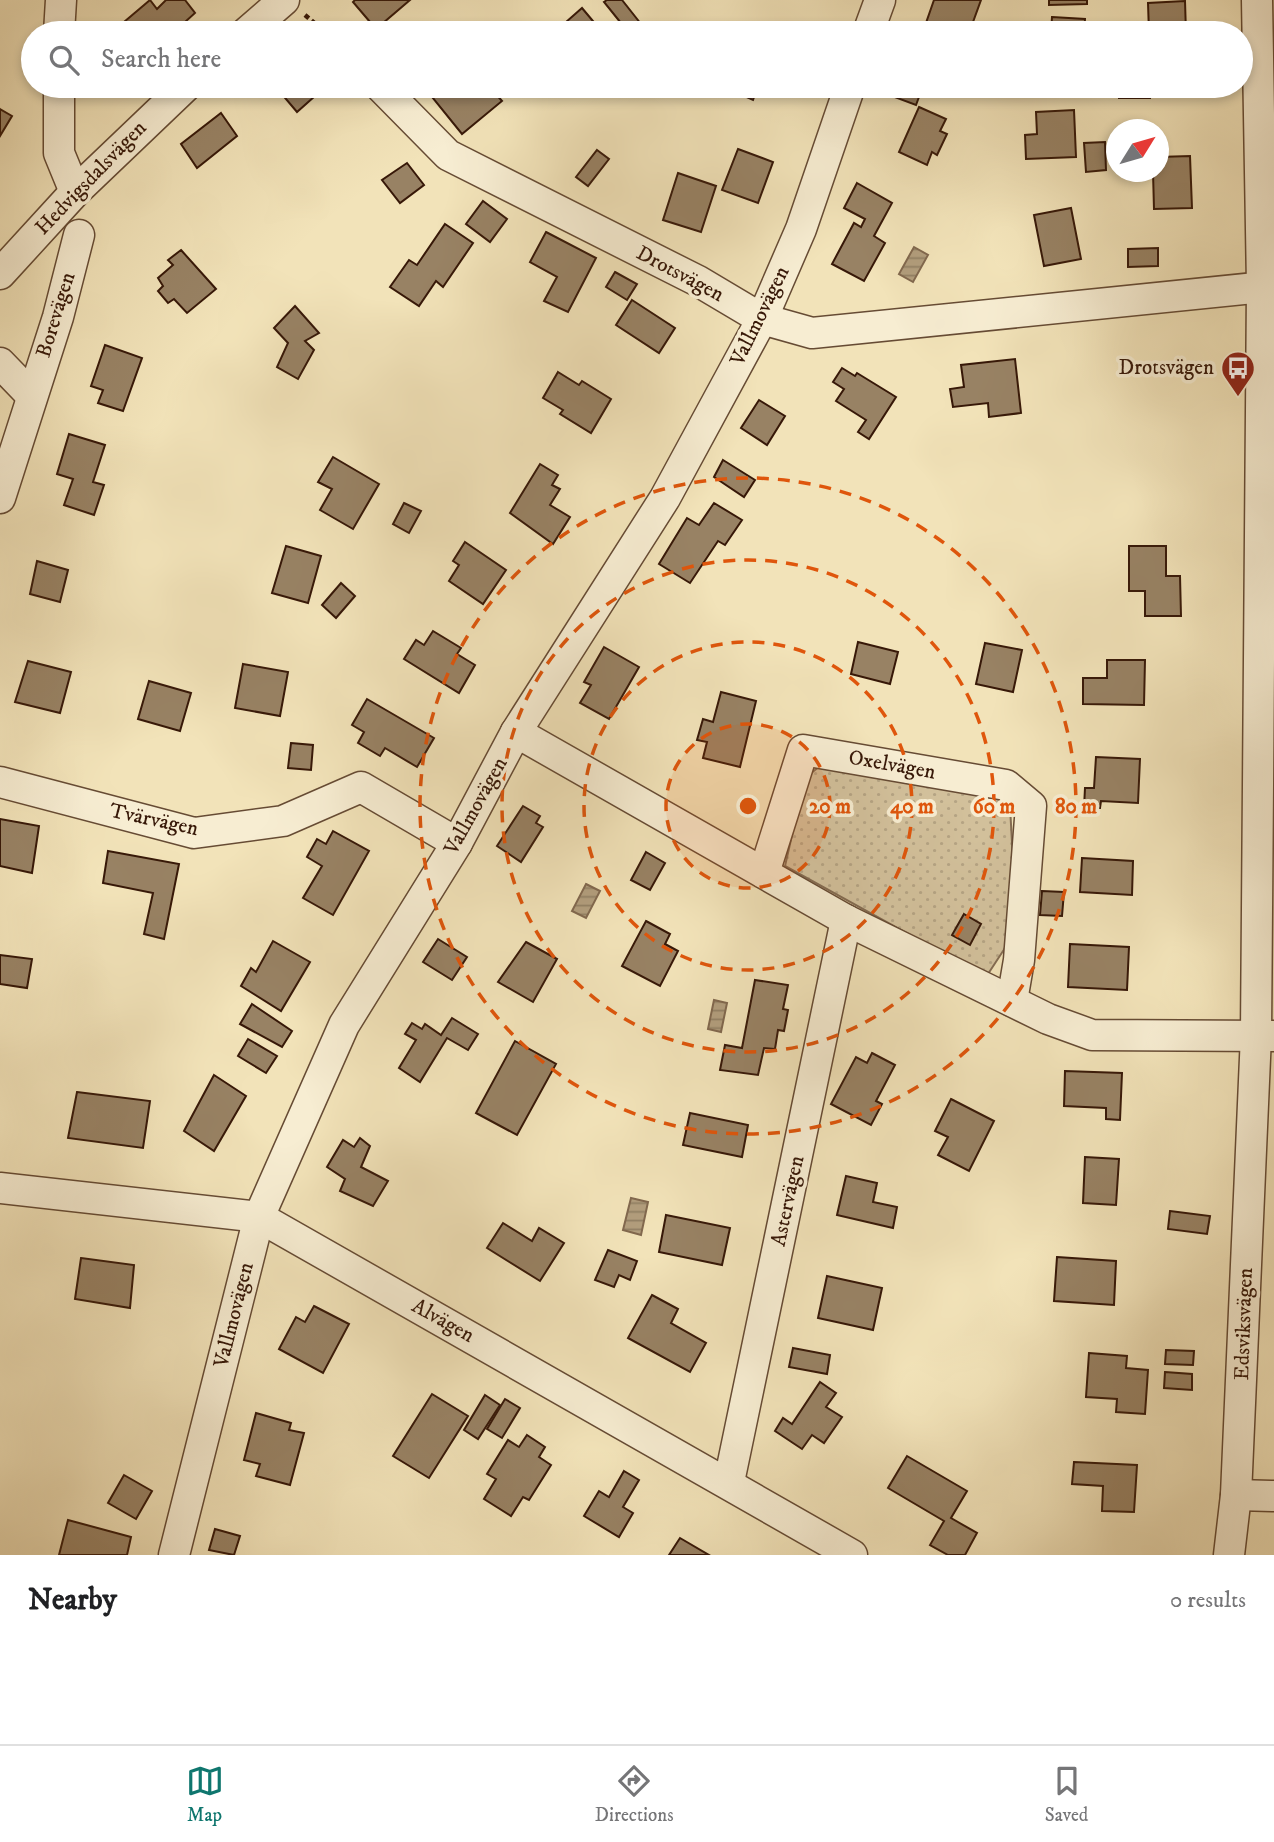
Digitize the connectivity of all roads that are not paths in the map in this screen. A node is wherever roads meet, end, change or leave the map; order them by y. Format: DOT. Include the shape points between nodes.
graph roads {
  1 [pos="61,0"];
  2 [pos="284,0"];
  3 [pos="880,0"];
  4 [pos="1257,0"];
  5 [pos="60,21"];
  6 [pos="260,21"];
  7 [pos="872,21"];
  8 [pos="59,98"];
  9 [pos="172,98"];
  10 [pos="392,98"];
  11 [pos="846,98"];
  12 [pos="75,192"];
  13 [pos="79,235"];
  14 [pos="3,266"];
  15 [pos="1268,286"];
  16 [pos="762,319"];
  17 [pos="0,363"];
  18 [pos="31,395"];
  19 [pos="0,498"];
  20 [pos="516,732"];
  21 [pos="0,782"];
  22 [pos="457,843"];
  23 [pos="764,873"];
  24 [pos="846,920"];
  25 [pos="1012,1001"];
  26 [pos="1265,1035"];
  27 [pos="0,1188"];
  28 [pos="259,1217"];
  29 [pos="729,1482"];
  30 [pos="1236,1495"];
  31 [pos="1274,1496"];
  32 [pos="174,1555"];
  33 [pos="852,1555"];
  34 [pos="1229,1555"];
  1 -- 5 [label="street"];
  2 -- 6 [label="street"];
  3 -- 7 [label="street"];
  4 -- 15 [label="street, Edsviksvägen"];
  8 -- 12 [label="street" via="59,153"];
  9 -- 12 [label="street, Hedvigsdalsvägen"];
  10 -- 16 [label="street, Drotsvägen" via="448,155 698,281"];
  11 -- 16 [label="street, Vallmovägen" via="801,229"];
  12 -- 14 [label="street, Hedvigsdalsvägen"];
  13 -- 18 [label="street, Borevägen"];
  15 -- 16 [label="street, Drotsvägen" via="812,333"];
  15 -- 26 [label="street, Edsviksvägen"];
  16 -- 20 [label="street, Vallmovägen" via="665,498"];
  17 -- 18 [label="street, Borevägen"];
  18 -- 19 [label="street, Borevägen"];
  20 -- 22 [label="street, Vallmovägen"];
  20 -- 23 [label="street"];
  21 -- 22 [label="street, Tvärvägen" via="194,833 284,821 361,787"];
  22 -- 28 [label="street, Vallmovägen" via="344,1025"];
  23 -- 24 [label="street"];
  23 -- 25 [label="street, Oxelvägen" via="803,750 1006,785 1031,806"];
  24 -- 25 [label="street"];
  24 -- 29 [label="street, Astervägen"];
  25 -- 26 [label="street" via="1091,1035"];
  26 -- 30 [label="street, Edsviksvägen"];
  27 -- 28 [label="street, Alvägen"];
  28 -- 29 [label="street, Alvägen"];
  28 -- 32 [label="street, Vallmovägen"];
  29 -- 33 [label="street, Alvägen"];
  30 -- 31 [label="street"];
  30 -- 34 [label="street, Edsviksvägen"];
}
